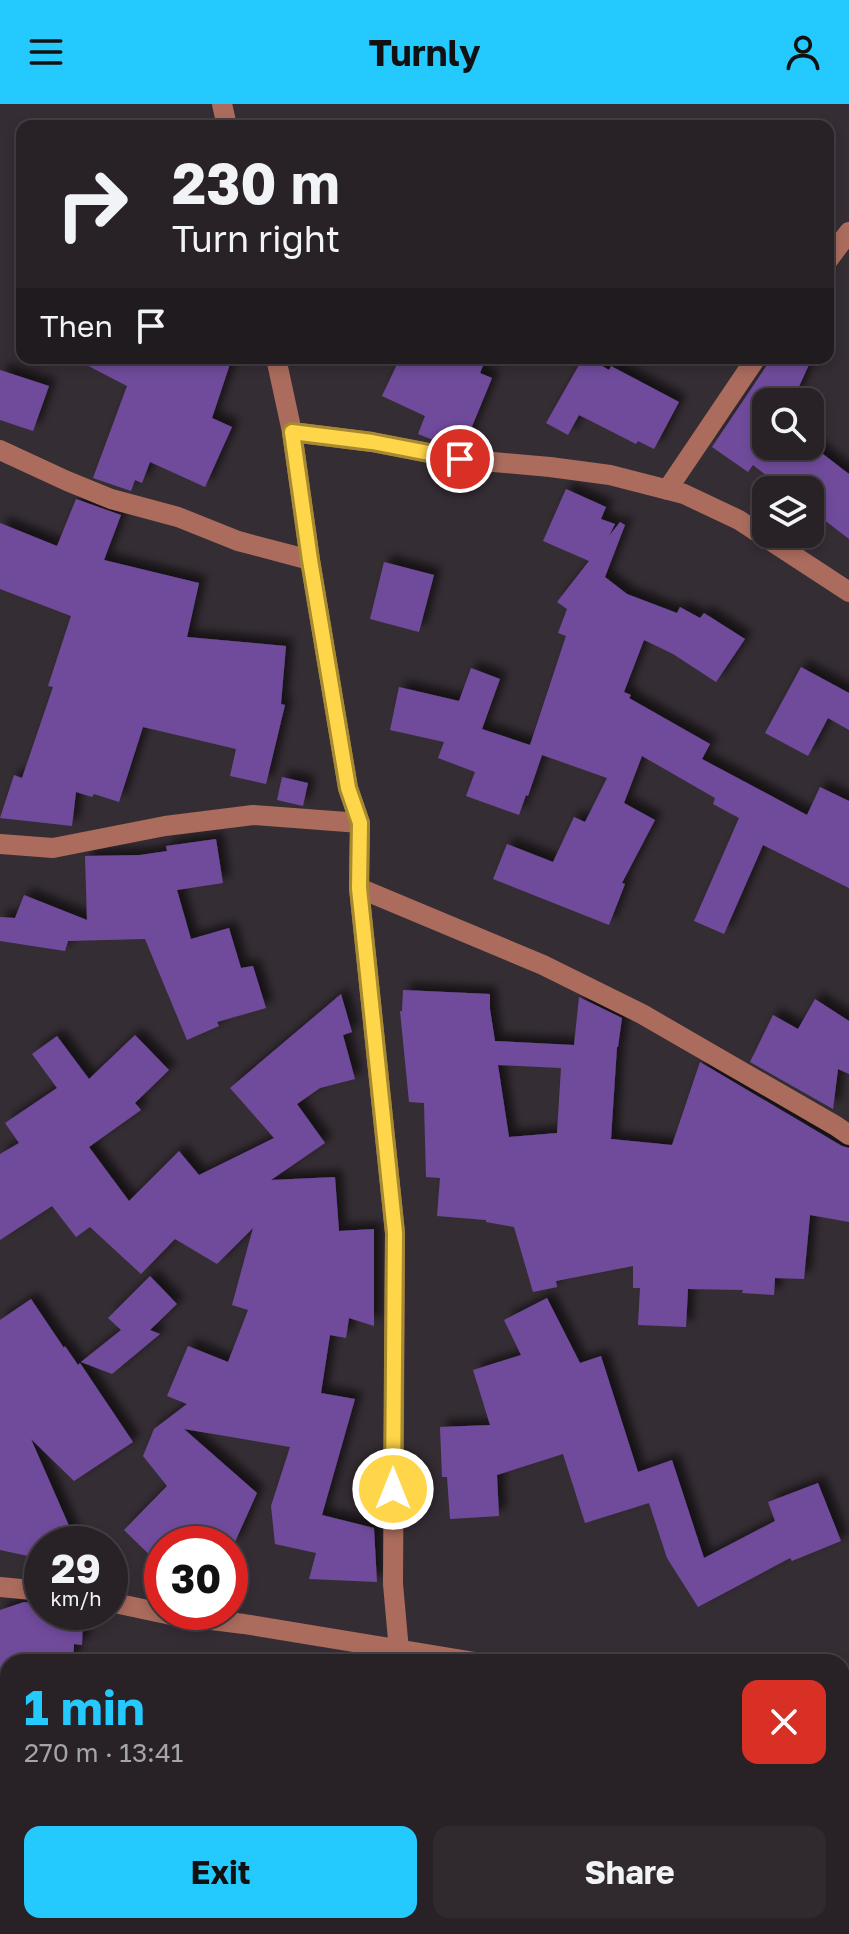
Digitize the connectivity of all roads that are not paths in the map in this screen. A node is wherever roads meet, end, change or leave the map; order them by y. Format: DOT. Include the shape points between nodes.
graph roads {
  1 [pos="849,232"];
  2 [pos="834,252"];
  3 [pos="277,364"];
  4 [pos="752,364"];
  5 [pos="292,432"];
  6 [pos="0,450"];
  7 [pos="667,490"];
  8 [pos="310,560"];
  9 [pos="849,592"];
  10 [pos="360,823"];
  11 [pos="0,844"];
  12 [pos="359,888"];
  13 [pos="849,1135"];
  14 [pos="0,1587"];
  15 [pos="24,1589"];
  16 [pos="128,1606"];
  17 [pos="394,1654"];
  18 [pos="399,1654"];
  1 -- 2 [label="street"];
  3 -- 5 [label="street"];
  4 -- 7 [label="street"];
  5 -- 7 [label="street" via="460,459 610,475"];
  5 -- 8 [label="street"];
  6 -- 8 [label="street" via="111,499"];
  7 -- 9 [label="street" via="739,520"];
  8 -- 10 [label="street" via="348,788"];
  10 -- 11 [label="street" via="253,815 53,848"];
  10 -- 12 [label="street"];
  12 -- 13 [label="street" via="543,965 642,1014"];
  12 -- 18 [label="street" via="395,1233 393,1584"];
  14 -- 15 [label="street"];
  16 -- 17 [label="street"];
}
